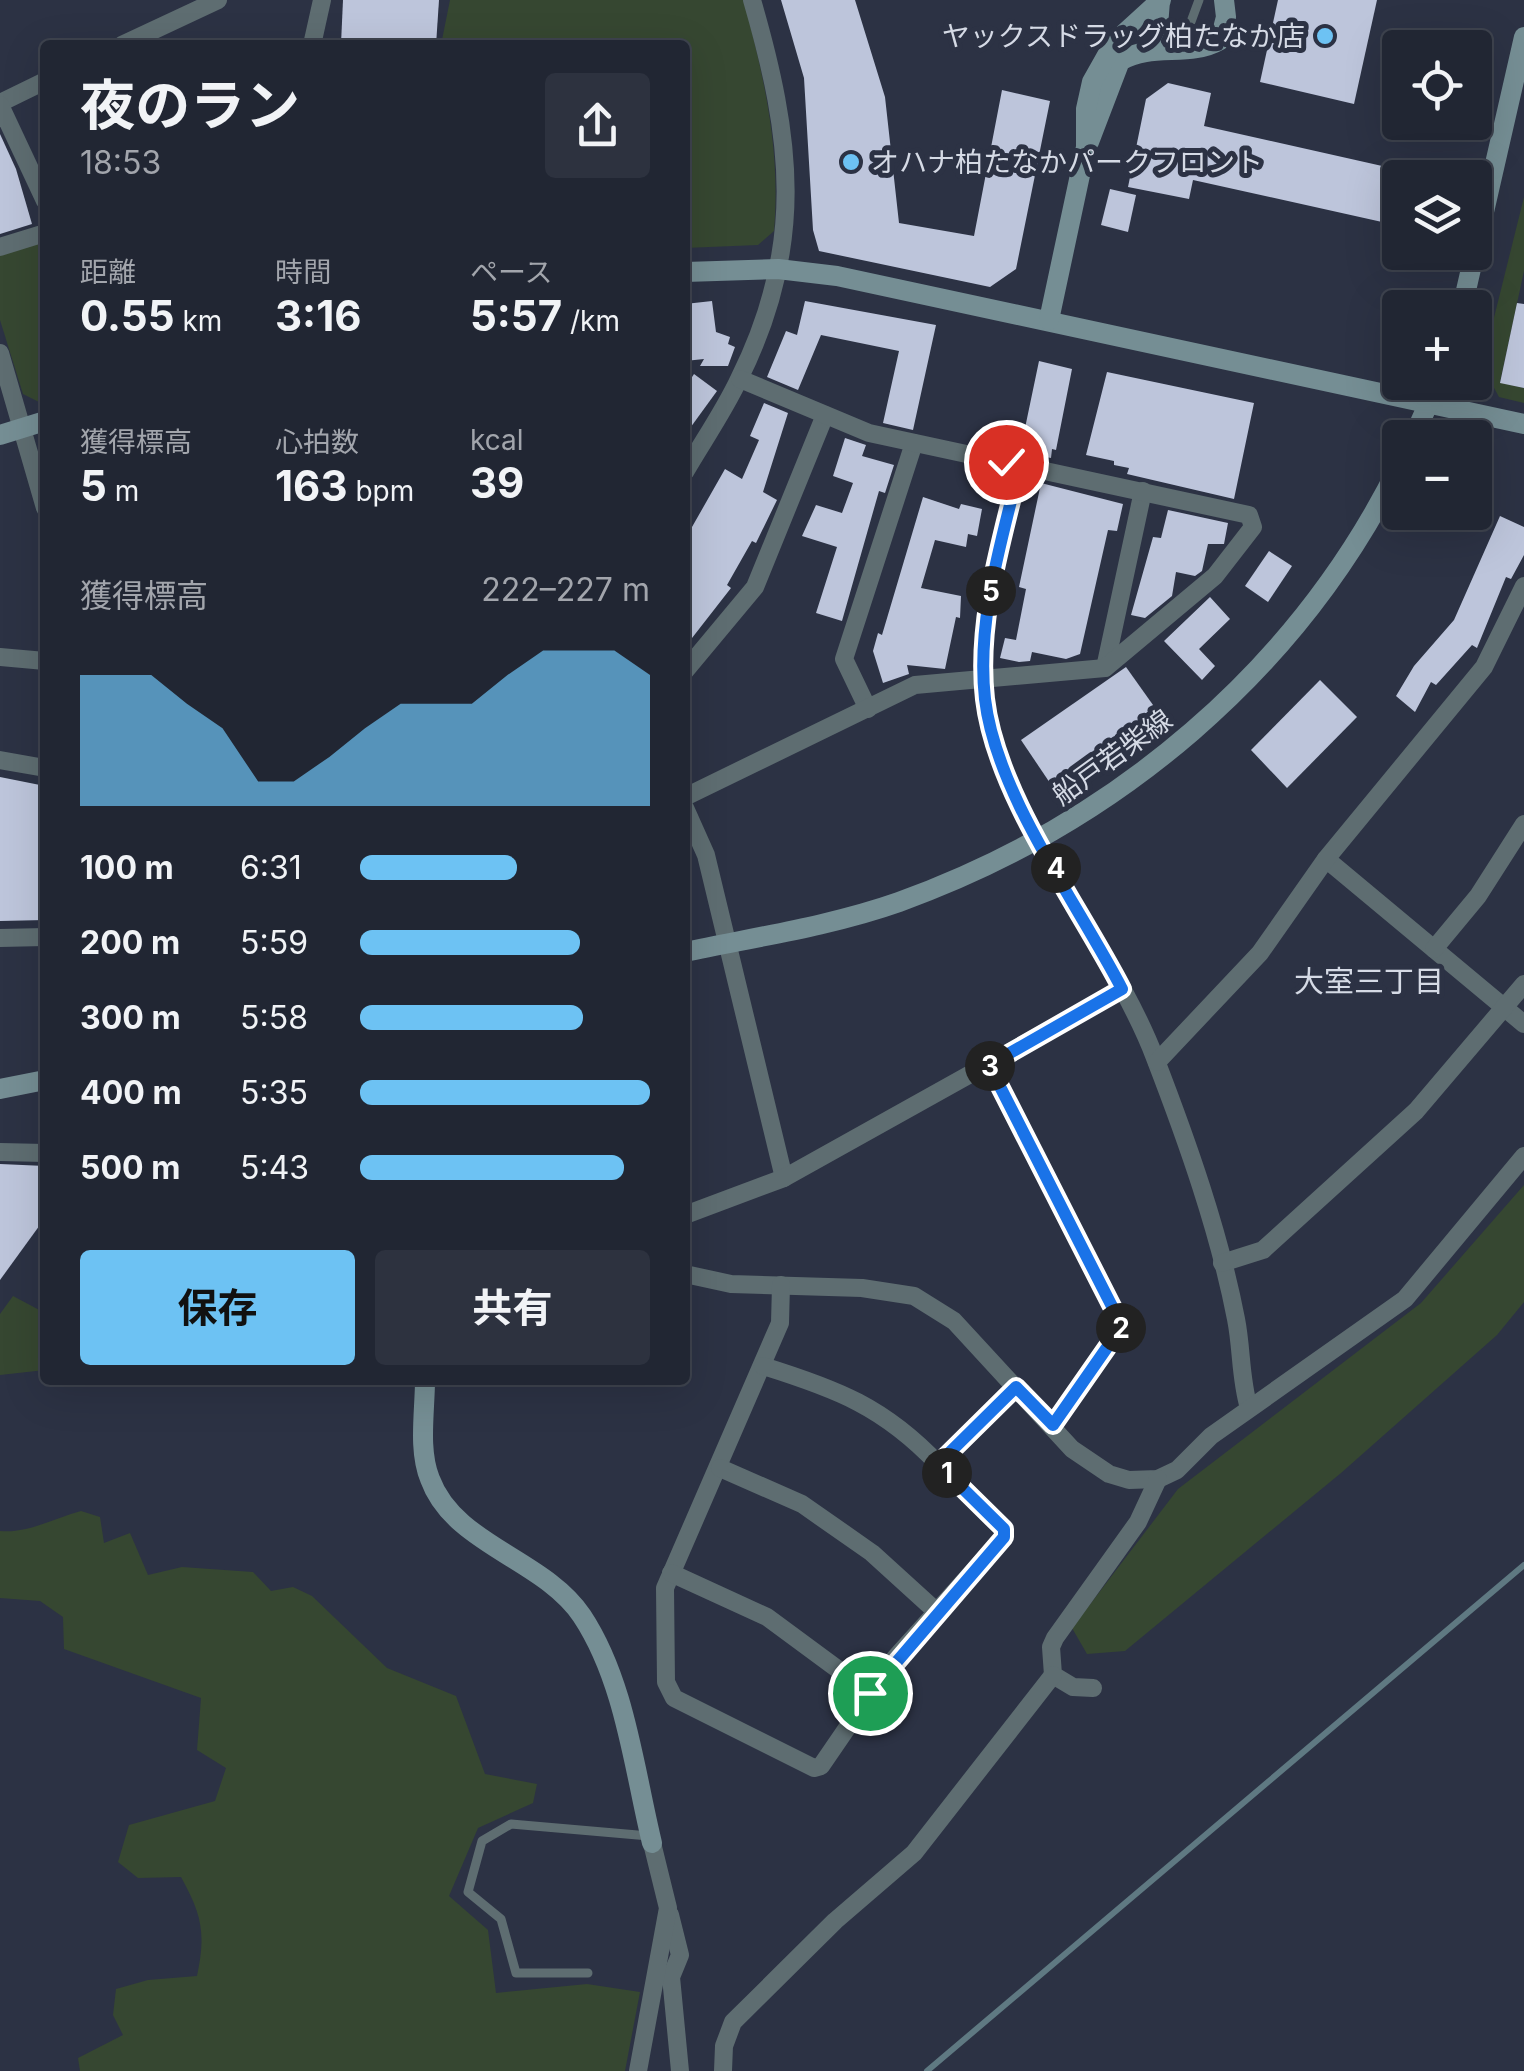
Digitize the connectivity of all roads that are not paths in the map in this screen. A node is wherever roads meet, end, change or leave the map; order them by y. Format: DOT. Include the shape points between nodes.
graph roads {
  1 [pos="218,0"];
  2 [pos="322,0"];
  3 [pos="752,0"];
  4 [pos="1161,0"];
  5 [pos="1199,0"];
  6 [pos="1224,0"];
  7 [pos="1524,37"];
  8 [pos="133,40"];
  9 [pos="313,40"];
  10 [pos="1176,49"];
  11 [pos="40,84"];
  12 [pos="0,104"];
  13 [pos="1086,148"];
  14 [pos="40,188"];
  15 [pos="40,235"];
  16 [pos="0,247"];
  17 [pos="778,269"];
  18 [pos="690,272"];
  19 [pos="1466,290"];
  20 [pos="1048,320"];
  21 [pos="0,352"];
  22 [pos="740,379"];
  23 [pos="1431,400"];
  24 [pos="1429,405"];
  25 [pos="826,415"];
  26 [pos="1422,420"];
  27 [pos="40,423"];
  28 [pos="1524,424"];
  29 [pos="22,428"];
  30 [pos="0,435"];
  31 [pos="914,442"];
  32 [pos="690,464"];
  33 [pos="1020,465"];
  34 [pos="40,491"];
  35 [pos="1142,492"];
  36 [pos="1382,497"];
  37 [pos="1524,586"];
  38 [pos="0,657"];
  39 [pos="40,661"];
  40 [pos="690,665"];
  41 [pos="1105,668"];
  42 [pos="983,679"];
  43 [pos="868,709"];
  44 [pos="0,760"];
  45 [pos="40,767"];
  46 [pos="690,795"];
  47 [pos="690,819"];
  48 [pos="1524,824"];
  49 [pos="1040,840"];
  50 [pos="1326,859"];
  51 [pos="40,936"];
  52 [pos="0,938"];
  53 [pos="726,944"];
  54 [pos="1434,949"];
  55 [pos="690,951"];
  56 [pos="1524,984"];
  57 [pos="1122,989"];
  58 [pos="1505,1008"];
  59 [pos="1524,1024"];
  60 [pos="1157,1062"];
  61 [pos="989,1065"];
  62 [pos="40,1081"];
  63 [pos="0,1089"];
  64 [pos="0,1152"];
  65 [pos="40,1153"];
  66 [pos="1524,1156"];
  67 [pos="784,1178"];
  68 [pos="690,1212"];
  69 [pos="1222,1263"];
  70 [pos="690,1275"];
  71 [pos="781,1285"];
  72 [pos="763,1366"];
  73 [pos="424,1385"];
  74 [pos="1016,1387"];
  75 [pos="1249,1408"];
  76 [pos="1053,1425"];
  77 [pos="938,1464"];
  78 [pos="720,1468"];
  79 [pos="1158,1479"];
  80 [pos="671,1573"];
  81 [pos="938,1613"];
  82 [pos="1053,1674"];
  83 [pos="1093,1688"];
  84 [pos="870,1693"];
  85 [pos="651,1840"];
  86 [pos="668,1908"];
  87 [pos="588,1973"];
  88 [pos="638,2071"];
  89 [pos="680,2071"];
  90 [pos="723,2071"];
  1 -- 8 [label="street"];
  2 -- 9 [label="street"];
  3 -- 17 [label="street" via="785,135 786,219"];
  4 -- 10 [label="street" via="1158,26"];
  4 -- 13 [label="street" via="1101,61 1086,109"];
  5 -- 10 [label="lane"];
  6 -- 10 [label="street" via="1220,40 1207,48"];
  7 -- 19 [label="street"];
  10 -- 13 [label="street" via="1120,61"];
  11 -- 12 [label="street"];
  12 -- 14 [label="street"];
  13 -- 20 [label="street"];
  15 -- 16 [label="street"];
  17 -- 18 [label="street"];
  17 -- 20 [label="street"];
  17 -- 22 [label="street"];
  20 -- 24 [label="street"];
  21 -- 29 [label="street"];
  22 -- 25 [label="street"];
  22 -- 32 [label="street"];
  23 -- 24 [label="street"];
  24 -- 26 [label="street"];
  24 -- 28 [label="street"];
  25 -- 31 [label="street"];
  25 -- 40 [label="street" via="756,587"];
  27 -- 29 [label="street"];
  29 -- 30 [label="street"];
  29 -- 34 [label="street"];
  31 -- 33 [label="street"];
  31 -- 43 [label="street" via="844,658"];
  33 -- 35 [label="street"];
  33 -- 42 [label="street" via="994,573"];
  35 -- 41 [label="street"];
  35 -- 41 [label="street" via="1248,515 1253,527 1215,576"];
  36 -- 49 [label="street, 船戸若柴線" via="1358,542 1268,657 1168,755"];
  37 -- 50 [label="street" via="1484,667"];
  38 -- 39 [label="street"];
  41 -- 42 [label="street"];
  42 -- 43 [label="street" via="916,686"];
  42 -- 49 [label="street" via="1003,770"];
  43 -- 46 [label="street"];
  44 -- 45 [label="street"];
  47 -- 53 [label="street" via="706,855"];
  48 -- 54 [label="street"];
  49 -- 53 [label="street, 船戸若柴線" via="896,903"];
  49 -- 57 [label="street"];
  50 -- 54 [label="street"];
  50 -- 60 [label="street" via="1260,953"];
  51 -- 52 [label="street"];
  53 -- 55 [label="street, 船戸若柴線"];
  53 -- 67 [label="street"];
  54 -- 58 [label="street"];
  56 -- 58 [label="street"];
  57 -- 60 [label="street"];
  57 -- 61 [label="street"];
  58 -- 59 [label="street"];
  58 -- 69 [label="street" via="1416,1111 1263,1250"];
  60 -- 69 [label="street"];
  61 -- 67 [label="street"];
  61 -- 76 [label="street" via="1122,1326"];
  62 -- 63 [label="street"];
  64 -- 65 [label="street"];
  66 -- 75 [label="street" via="1405,1299"];
  67 -- 68 [label="street"];
  69 -- 75 [label="street"];
  70 -- 71 [label="street"];
  71 -- 72 [label="street" via="780,1323"];
  71 -- 74 [label="street" via="914,1296 954,1321"];
  72 -- 77 [label="street" via="840,1390 903,1427"];
  72 -- 78 [label="street"];
  73 -- 85 [label="street" via="424,1459 454,1515 540,1574 586,1622 608,1668"];
  74 -- 76 [label="street"];
  74 -- 77 [label="street"];
  75 -- 79 [label="street"];
  76 -- 79 [label="street" via="1072,1449 1109,1474"];
  77 -- 81 [label="street" via="1004,1529"];
  78 -- 80 [label="street"];
  78 -- 81 [label="street" via="802,1504 872,1553"];
  79 -- 82 [label="street" via="1138,1522 1055,1638"];
  80 -- 84 [label="street" via="766,1617"];
  80 -- 84 [label="street" via="665,1588 666,1682 674,1698 814,1768"];
  81 -- 84 [label="street"];
  82 -- 83 [label="street" via="1074,1688"];
  82 -- 90 [label="street" via="914,1853 732,2022"];
  85 -- 86 [label="street"];
  85 -- 87 [label="lane" via="512,1824 482,1841 468,1892 501,1919 516,1974"];
  86 -- 88 [label="street"];
  86 -- 89 [label="street" via="680,1955 671,1977"];
}
